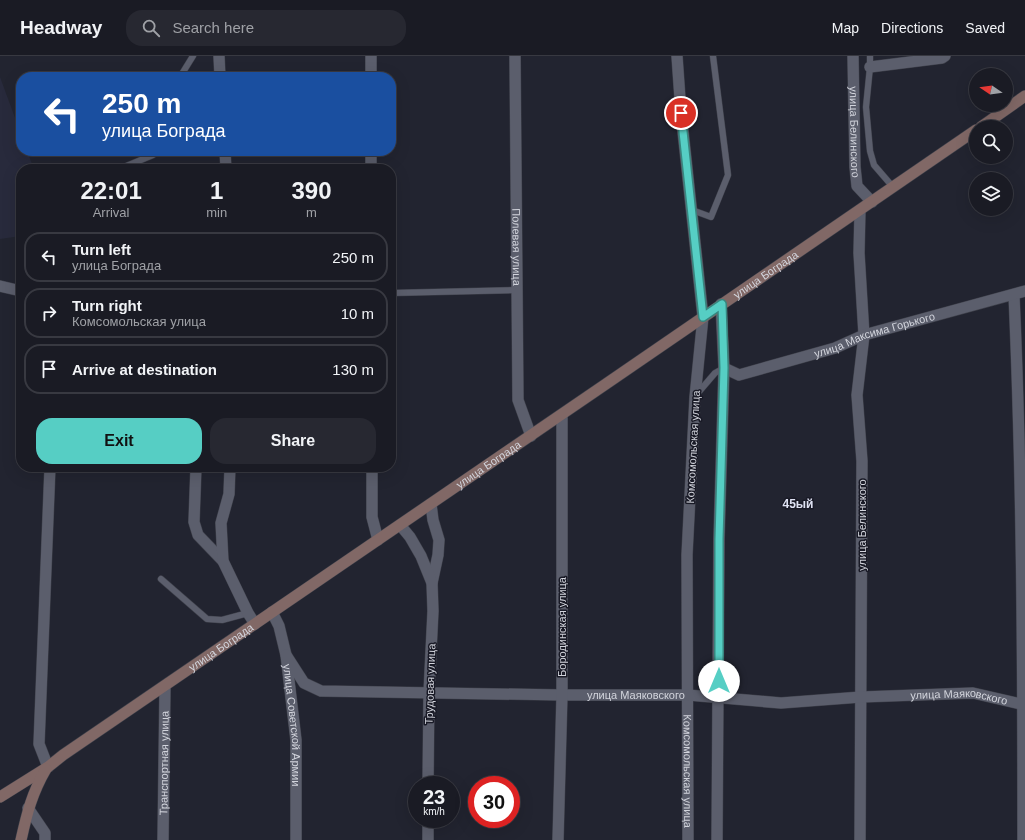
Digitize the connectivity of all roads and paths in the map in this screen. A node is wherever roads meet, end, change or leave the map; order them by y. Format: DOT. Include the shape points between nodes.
graph roads {
  1 [pos="193,56"];
  2 [pos="219,56"];
  3 [pos="371,56"];
  4 [pos="515,56"];
  5 [pos="677,56"];
  6 [pos="713,56"];
  7 [pos="853,56"];
  8 [pos="870,56"];
  9 [pos="945,56"];
  10 [pos="870,67"];
  11 [pos="183,72"];
  12 [pos="220,72"];
  13 [pos="371,72"];
  14 [pos="1025,96"];
  15 [pos="991,120"];
  16 [pos="969,135"];
  17 [pos="153,156"];
  18 [pos="132,164"];
  19 [pos="893,188"];
  20 [pos="872,202"];
  21 [pos="692,210"];
  22 [pos="860,210"];
  23 [pos="16,285"];
  24 [pos="0,286"];
  25 [pos="16,290"];
  26 [pos="517,290"];
  27 [pos="1025,291"];
  28 [pos="396,293"];
  29 [pos="1014,294"];
  30 [pos="722,304"];
  31 [pos="703,317"];
  32 [pos="864,335"];
  33 [pos="724,368"];
  34 [pos="695,397"];
  35 [pos="562,414"];
  36 [pos="531,436"];
  37 [pos="50,472"];
  38 [pos="196,472"];
  39 [pos="230,472"];
  40 [pos="372,472"];
  41 [pos="431,504"];
  42 [pos="400,525"];
  43 [pos="378,540"];
  44 [pos="223,562"];
  45 [pos="161,579"];
  46 [pos="432,583"];
  47 [pos="272,612"];
  48 [pos="248,613"];
  49 [pos="255,624"];
  50 [pos="286,655"];
  51 [pos="164,686"];
  52 [pos="429,692"];
  53 [pos="688,695"];
  54 [pos="562,696"];
  55 [pos="719,697"];
  56 [pos="861,697"];
  57 [pos="1024,705"];
  58 [pos="48,767"];
  59 [pos="428,776"];
  60 [pos="1,794"];
  61 [pos="28,808"];
  62 [pos="428,828"];
  63 [pos="21,840"];
  64 [pos="45,840"];
  65 [pos="163,840"];
  66 [pos="296,840"];
  67 [pos="428,840"];
  68 [pos="558,840"];
  69 [pos="688,840"];
  70 [pos="717,840"];
  71 [pos="860,840"];
  72 [pos="1023,840"];
  1 -- 11 [label="lane"];
  2 -- 12 [label="street"];
  3 -- 13 [label="street"];
  4 -- 26 [label="street, Полевая улица"];
  5 -- 21 [label="street, Комсомольская улица"];
  6 -- 21 [label="lane" via="728,175 711,217"];
  7 -- 20 [label="street, улица Белинского" via="857,186"];
  8 -- 10 [label="lane"];
  9 -- 10 [label="street"];
  10 -- 19 [label="lane" via="866,107 870,151 874,165"];
  14 -- 15 [label="main road"];
  16 -- 19 [label="main road, улица Бограда"];
  17 -- 18 [label="lane"];
  19 -- 20 [label="main road, улица Бограда"];
  20 -- 22 [label="main road, улица Бограда"];
  21 -- 31 [label="street, Комсомольская улица"];
  22 -- 30 [label="main road, улица Бограда"];
  22 -- 32 [label="street, улица Белинского" via="859,253"];
  23 -- 24 [label="lane"];
  24 -- 25 [label="street"];
  26 -- 28 [label="lane"];
  26 -- 36 [label="street, Полевая улица" via="518,400"];
  27 -- 29 [label="street, улица Максима Горького"];
  29 -- 32 [label="street, улица Максима Горького"];
  29 -- 57 [label="street"];
  30 -- 31 [label="main road, улица Бограда"];
  30 -- 33 [label="street"];
  31 -- 34 [label="street, Комсомольская улица"];
  31 -- 35 [label="main road, улица Бограда"];
  32 -- 33 [label="street, улица Максима Горького" via="835,348 740,375"];
  32 -- 56 [label="street, улица Белинского" via="857,395 862,461"];
  33 -- 34 [label="lane" via="715,373"];
  33 -- 55 [label="street" via="719,539"];
  34 -- 53 [label="street, Комсомольская улица" via="687,555"];
  35 -- 36 [label="main road, улица Бограда"];
  35 -- 54 [label="street, Бородинская улица"];
  36 -- 41 [label="main road, улица Бограда"];
  37 -- 58 [label="street" via="39,744"];
  38 -- 44 [label="street" via="194,522 198,535"];
  39 -- 44 [label="street" via="229,494 221,523"];
  40 -- 43 [label="street" via="372,517"];
  41 -- 42 [label="main road, улица Бограда"];
  41 -- 46 [label="street, Трудовая улица" via="439,540"];
  42 -- 43 [label="main road, улица Бограда"];
  42 -- 46 [label="street, Трудовая улица" via="421,556"];
  43 -- 47 [label="main road, улица Бограда"];
  44 -- 48 [label="street"];
  45 -- 48 [label="lane" via="207,620 222,620"];
  46 -- 52 [label="street, Трудовая улица"];
  47 -- 49 [label="main road, улица Бограда"];
  47 -- 50 [label="street, улица Советской Армии" via="279,626"];
  48 -- 49 [label="street"];
  49 -- 51 [label="main road, улица Бограда"];
  50 -- 52 [label="street, улица Маяковского" via="304,683 321,691"];
  50 -- 66 [label="street, улица Советской Армии" via="296,740"];
  51 -- 58 [label="main road, улица Бограда"];
  51 -- 65 [label="street, Транспортная улица"];
  52 -- 54 [label="street, улица Маяковского"];
  52 -- 59 [label="street, Трудовая улица"];
  53 -- 54 [label="street, улица Маяковского"];
  53 -- 55 [label="street, улица Маяковского"];
  53 -- 69 [label="street, Комсомольская улица"];
  54 -- 68 [label="street, Бородинская улица"];
  55 -- 56 [label="street, улица Маяковского" via="781,703"];
  55 -- 70 [label="street"];
  56 -- 57 [label="street, улица Маяковского" via="973,693"];
  56 -- 71 [label="street, улица Белинского"];
  57 -- 72 [label="street"];
  58 -- 60 [label="main road, улица Бограда"];
  58 -- 61 [label="main road" via="36,786"];
  61 -- 63 [label="main road"];
  61 -- 64 [label="street" via="45,833"];
  62 -- 67 [label="street"];
}
